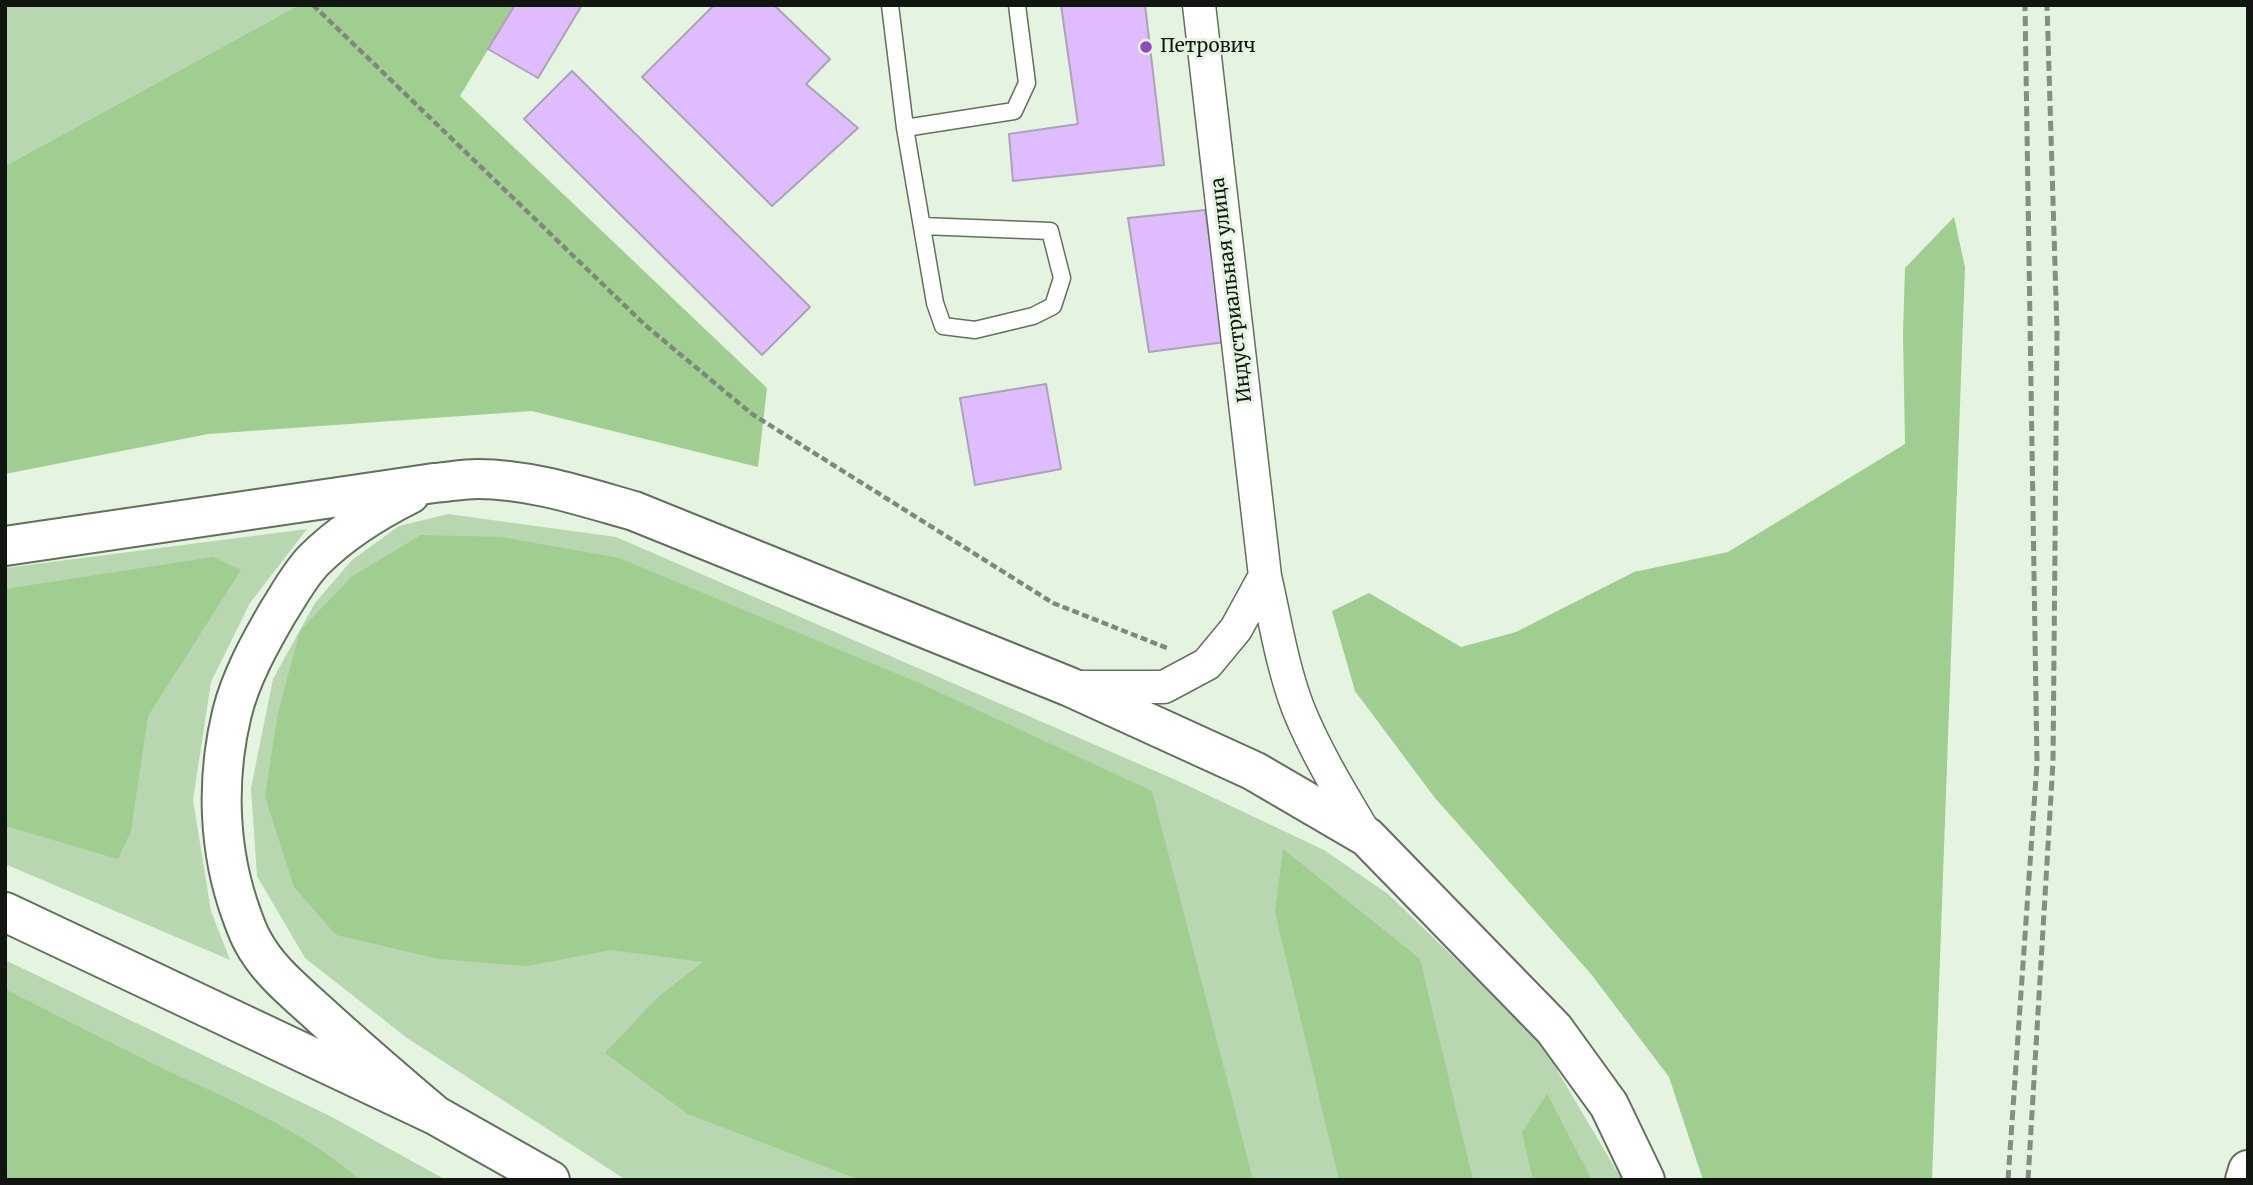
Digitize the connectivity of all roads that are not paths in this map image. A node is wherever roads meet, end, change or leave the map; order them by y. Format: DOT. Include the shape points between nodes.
graph roads {
  1 [pos="890,5"];
  2 [pos="1017,5"];
  3 [pos="1199,5"];
  4 [pos="905,128"];
  5 [pos="922,226"];
  6 [pos="434,483"];
  7 [pos="5,545"];
  8 [pos="1265,576"];
  9 [pos="1070,687"];
  10 [pos="1367,837"];
  11 [pos="5,912"];
  12 [pos="435,1115"];
  13 [pos="2248,1170"];
  14 [pos="550,1180"];
  15 [pos="1645,1180"];
  16 [pos="2245,1180"];
  1 -- 4 [label="lane"];
  2 -- 4 [label="lane" via="1027,83 1014,111"];
  3 -- 8 [label="street, Индустриальная улица"];
  4 -- 5 [label="lane"];
  5 -- 5 [label="lane" via="943,326 975,330 1033,316 1052,306 1062,278 1050,231"];
  6 -- 7 [label="street"];
  6 -- 9 [label="street" via="520,482 634,511"];
  6 -- 12 [label="street" via="346,532 313,561 286,599 263,637 233,711 221,801 231,887 251,939 272,970"];
  8 -- 9 [label="street" via="1236,629 1207,664 1164,687"];
  8 -- 10 [label="street, Индустриальная улица" via="1298,707 1331,778"];
  9 -- 10 [label="street" via="1254,771"];
  10 -- 15 [label="street" via="1554,1029 1609,1105"];
  11 -- 12 [label="street"];
  12 -- 14 [label="street"];
  13 -- 16 [label="street"];
}
